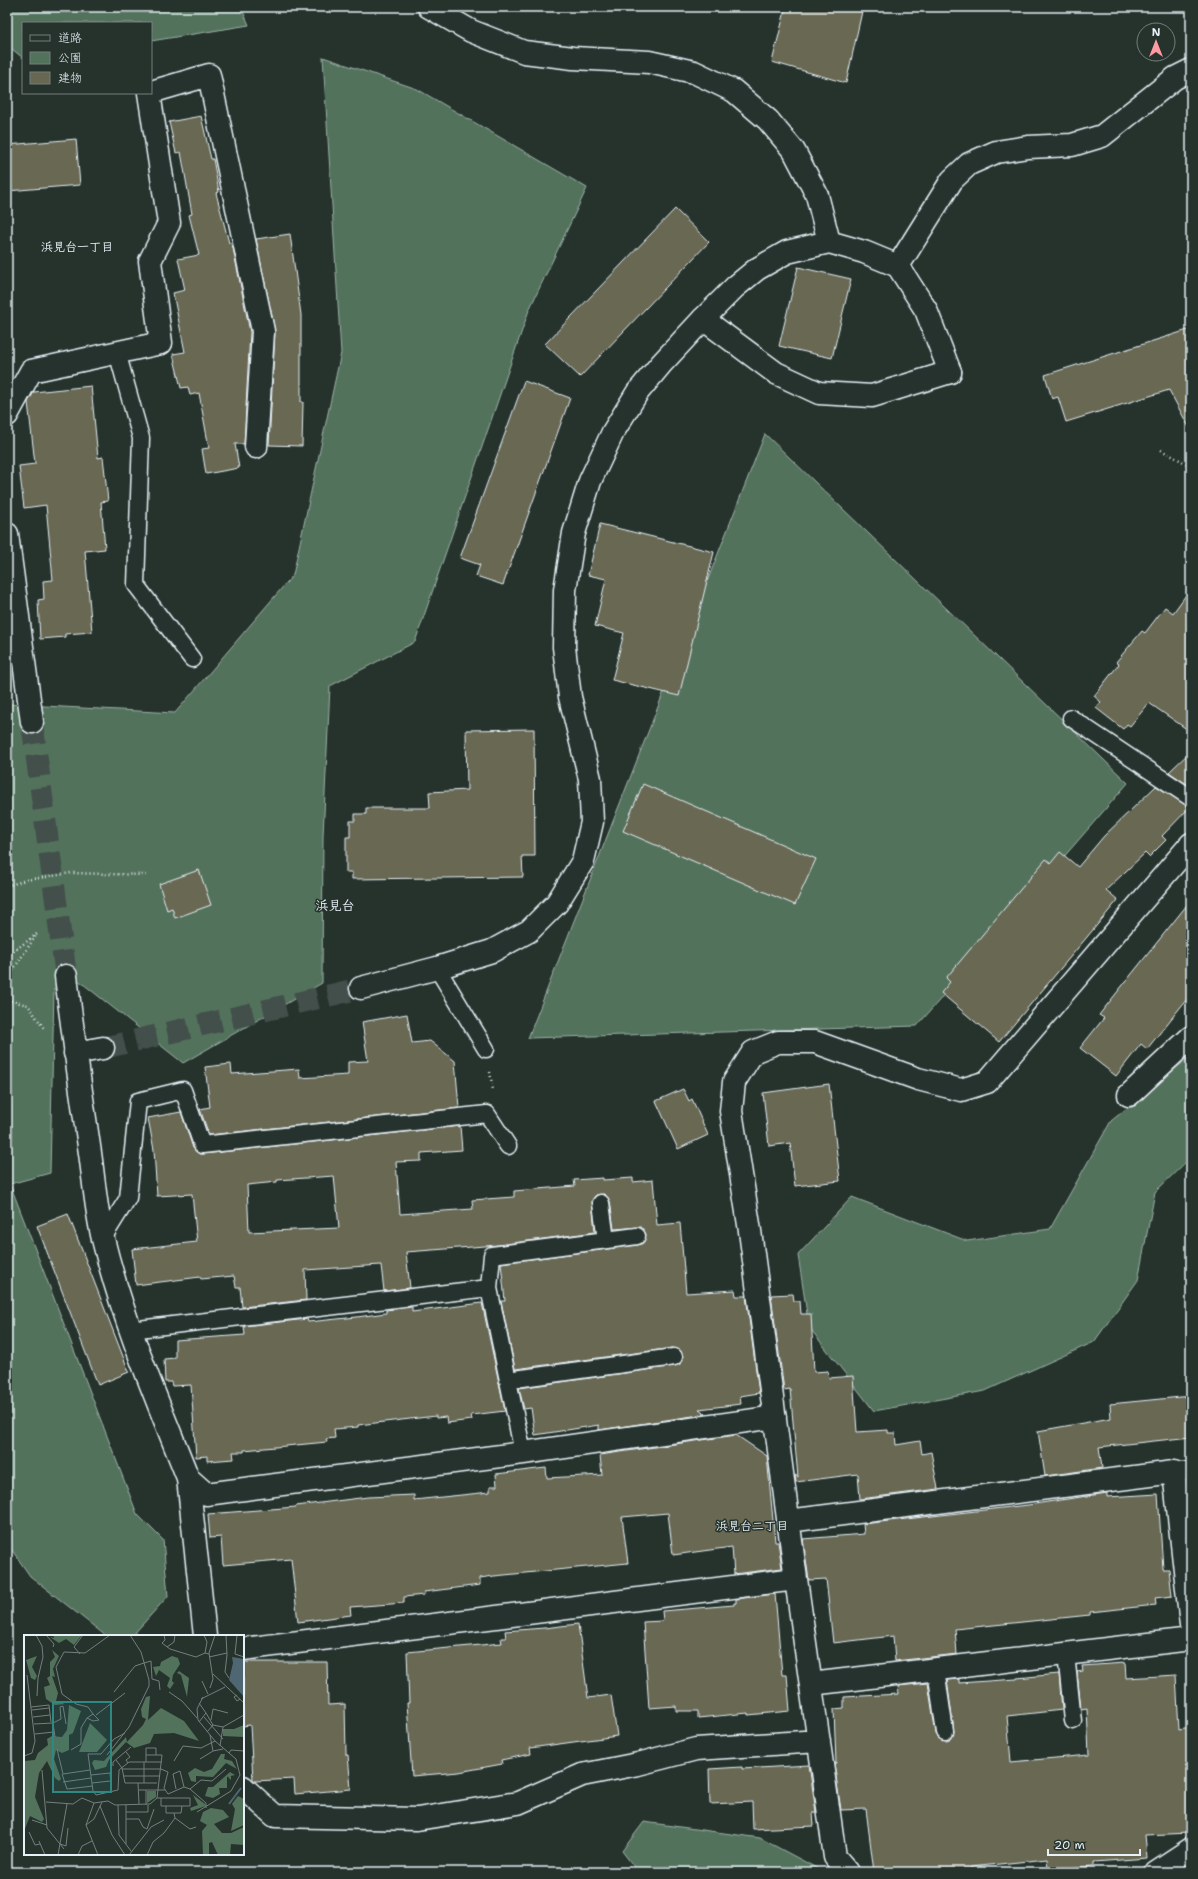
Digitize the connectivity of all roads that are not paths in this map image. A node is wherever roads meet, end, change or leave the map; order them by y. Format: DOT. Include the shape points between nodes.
graph roads {
  1 [pos="429,7"];
  2 [pos="1191,70"];
  3 [pos="152,92"];
  4 [pos="150,94"];
  5 [pos="829,242"];
  6 [pos="898,266"];
  7 [pos="703,319"];
  8 [pos="116,352"];
  9 [pos="7,415"];
  10 [pos="256,447"];
  11 [pos="7,534"];
  12 [pos="11,608"];
  13 [pos="192,659"];
  14 [pos="1071,718"];
  15 [pos="32,722"];
  16 [pos="1191,798"];
  17 [pos="1191,844"];
  18 [pos="437,968"];
  19 [pos="66,976"];
  20 [pos="361,988"];
  21 [pos="1191,1037"];
  22 [pos="103,1048"];
  23 [pos="75,1049"];
  24 [pos="486,1049"];
  25 [pos="1129,1095"];
  26 [pos="508,1146"];
  27 [pos="601,1203"];
  28 [pos="637,1236"];
  29 [pos="103,1238"];
  30 [pos="606,1240"];
  31 [pos="489,1288"];
  32 [pos="130,1330"];
  33 [pos="674,1357"];
  34 [pos="508,1380"];
  35 [pos="775,1417"];
  36 [pos="523,1453"];
  37 [pos="1183,1471"];
  38 [pos="188,1478"];
  39 [pos="788,1521"];
  40 [pos="796,1579"];
  41 [pos="1191,1625"];
  42 [pos="204,1635"];
  43 [pos="1191,1639"];
  44 [pos="244,1649"];
  45 [pos="1066,1654"];
  46 [pos="936,1670"];
  47 [pos="811,1684"];
  48 [pos="1073,1721"];
  49 [pos="945,1732"];
  50 [pos="819,1740"];
  51 [pos="244,1788"];
  52 [pos="1191,1848"];
  53 [pos="848,1872"];
  54 [pos="1156,1872"];
  1 -- 5 [label="street" via="471,31 524,52 573,58 649,62 694,72 734,91 768,120 794,151 817,195"];
  2 -- 6 [label="street" via="1175,78 1102,136 1072,145 1028,147 996,152 969,164 952,180"];
  3 -- 10 [label="street" via="209,75 263,332"];
  4 -- 8 [label="street" via="169,223 150,261 161,343"];
  5 -- 6 [label="street" via="864,252"];
  5 -- 7 [label="street" via="787,252 757,269"];
  6 -- 7 [label="street" via="926,310 950,372 872,396 819,393 776,373"];
  7 -- 18 [label="street" via="637,393 612,432 590,481 574,533 565,590 564,646 570,697 590,779 592,822 583,861 557,903 529,931 492,951"];
  8 -- 9 [label="street" via="31,371"];
  8 -- 13 [label="lane" via="141,438 136,585"];
  11 -- 12 [label="street"];
  12 -- 15 [label="street"];
  14 -- 16 [label="lane"];
  17 -- 35 [label="street" via="986,1082 962,1090 918,1079 815,1042 778,1042 753,1052 734,1082 731,1111"];
  18 -- 20 [label="street"];
  18 -- 24 [label="lane"];
  19 -- 23 [label="street"];
  21 -- 25 [label="street"];
  22 -- 23 [label="street"];
  23 -- 29 [label="street"];
  26 -- 29 [label="lane" via="487,1114 202,1145 183,1090 138,1101 128,1198"];
  27 -- 30 [label="lane"];
  28 -- 30 [label="lane"];
  29 -- 32 [label="street"];
  30 -- 31 [label="lane" via="492,1255"];
  31 -- 32 [label="lane"];
  31 -- 34 [label="lane"];
  32 -- 38 [label="street"];
  33 -- 34 [label="lane"];
  34 -- 36 [label="lane"];
  35 -- 36 [label="street"];
  35 -- 39 [label="street"];
  36 -- 38 [label="street" via="206,1494"];
  37 -- 39 [label="street"];
  37 -- 41 [label="street"];
  38 -- 42 [label="street"];
  39 -- 40 [label="street"];
  40 -- 44 [label="street"];
  40 -- 47 [label="street"];
  43 -- 45 [label="street"];
  45 -- 46 [label="street"];
  45 -- 48 [label="lane"];
  46 -- 47 [label="street"];
  46 -- 49 [label="lane"];
  47 -- 50 [label="street"];
  50 -- 51 [label="street" via="696,1749 582,1775 518,1803 417,1818 275,1816"];
  50 -- 53 [label="street" via="835,1857"];
  52 -- 54 [label="street"];
}
